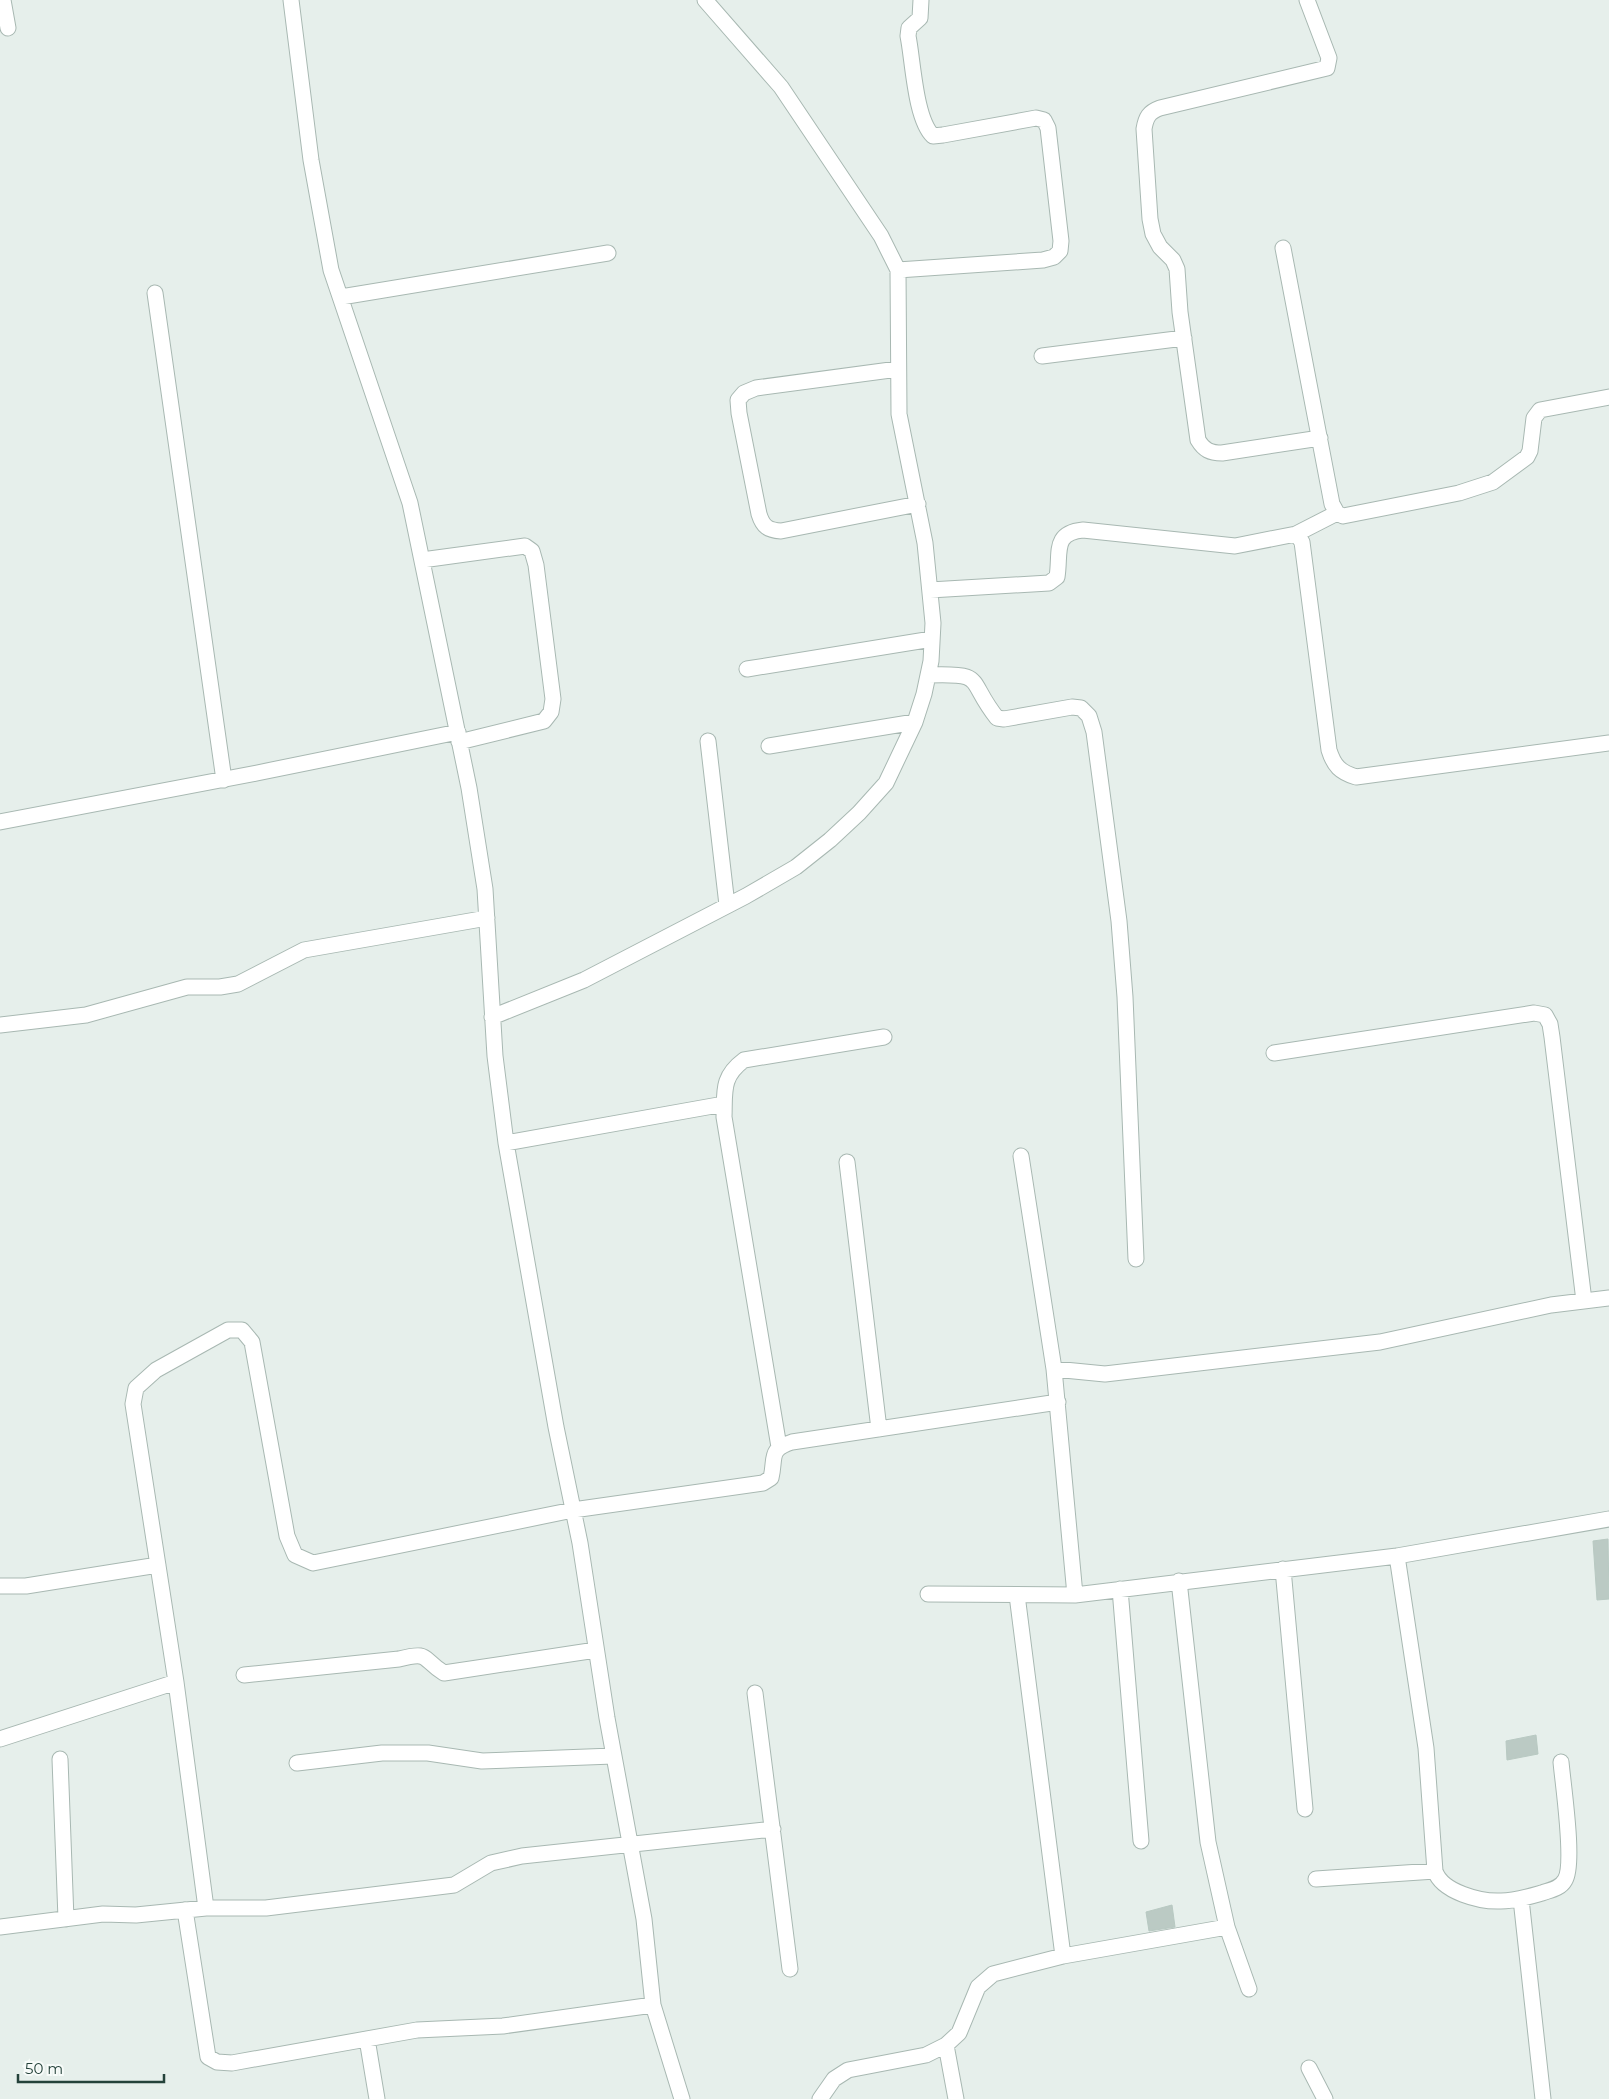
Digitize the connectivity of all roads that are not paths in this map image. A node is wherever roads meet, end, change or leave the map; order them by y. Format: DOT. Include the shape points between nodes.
graph roads {
  1 [pos="2,0"];
  2 [pos="291,0"];
  3 [pos="705,0"];
  4 [pos="922,0"];
  5 [pos="1307,0"];
  6 [pos="8,28"];
  7 [pos="1283,248"];
  8 [pos="608,253"];
  9 [pos="898,270"];
  10 [pos="155,293"];
  11 [pos="340,297"];
  12 [pos="1184,338"];
  13 [pos="1042,356"];
  14 [pos="898,369"];
  15 [pos="1609,396"];
  16 [pos="1320,438"];
  17 [pos="918,504"];
  18 [pos="1337,513"];
  19 [pos="1296,534"];
  20 [pos="422,560"];
  21 [pos="930,590"];
  22 [pos="932,639"];
  23 [pos="747,669"];
  24 [pos="928,675"];
  25 [pos="915,722"];
  26 [pos="458,737"];
  27 [pos="708,741"];
  28 [pos="1609,742"];
  29 [pos="769,746"];
  30 [pos="224,780"];
  31 [pos="0,822"];
  32 [pos="727,905"];
  33 [pos="487,918"];
  34 [pos="492,1018"];
  35 [pos="0,1025"];
  36 [pos="884,1037"];
  37 [pos="1274,1053"];
  38 [pos="724,1104"];
  39 [pos="506,1143"];
  40 [pos="1021,1156"];
  41 [pos="847,1162"];
  42 [pos="1136,1259"];
  43 [pos="1609,1298"];
  44 [pos="1584,1301"];
  45 [pos="1054,1369"];
  46 [pos="1058,1402"];
  47 [pos="879,1429"];
  48 [pos="779,1447"];
  49 [pos="573,1510"];
  50 [pos="1609,1519"];
  51 [pos="1397,1556"];
  52 [pos="158,1565"];
  53 [pos="1283,1569"];
  54 [pos="1178,1581"];
  55 [pos="0,1586"];
  56 [pos="1120,1589"];
  57 [pos="928,1594"];
  58 [pos="1017,1595"];
  59 [pos="1074,1595"];
  60 [pos="596,1650"];
  61 [pos="244,1675"];
  62 [pos="176,1682"];
  63 [pos="755,1693"];
  64 [pos="0,1739"];
  65 [pos="613,1756"];
  66 [pos="60,1759"];
  67 [pos="1561,1762"];
  68 [pos="297,1763"];
  69 [pos="1305,1809"];
  70 [pos="773,1829"];
  71 [pos="1141,1841"];
  72 [pos="630,1845"];
  73 [pos="1435,1872"];
  74 [pos="1316,1880"];
  75 [pos="1521,1899"];
  76 [pos="206,1908"];
  77 [pos="185,1910"];
  78 [pos="66,1919"];
  79 [pos="0,1927"];
  80 [pos="1227,1927"];
  81 [pos="1063,1956"];
  82 [pos="790,1969"];
  83 [pos="1249,1989"];
  84 [pos="653,2005"];
  85 [pos="367,2038"];
  86 [pos="946,2045"];
  87 [pos="1309,2068"];
  88 [pos="377,2099"];
  89 [pos="682,2099"];
  90 [pos="820,2099"];
  91 [pos="956,2099"];
  92 [pos="1325,2099"];
  93 [pos="1543,2099"];
  1 -- 6 [label="street"];
  2 -- 11 [label="street" via="312,168 331,270"];
  3 -- 9 [label="street" via="781,87 881,236"];
  4 -- 9 [label="street" via="920,18 909,28 908,36 922,117 928,131 933,136 1036,118 1044,120 1048,128 1061,241 1060,252 1043,260"];
  5 -- 12 [label="street" via="1329,58 1327,68 1160,108 1151,111 1146,118 1150,219 1160,247 1177,269"];
  7 -- 16 [label="street"];
  8 -- 11 [label="street"];
  9 -- 14 [label="street"];
  10 -- 30 [label="street"];
  11 -- 20 [label="street" via="401,470"];
  12 -- 13 [label="street"];
  12 -- 16 [label="street" via="1198,440 1203,448 1211,453 1222,453"];
  14 -- 17 [label="street" via="899,414"];
  14 -- 17 [label="street" via="756,388 738,400 739,413 759,514 762,524 769,530 781,531"];
  15 -- 18 [label="street" via="1540,410 1534,418 1530,451 1493,482 1459,493 1356,515"];
  16 -- 18 [label="street" via="1332,504"];
  17 -- 21 [label="street"];
  18 -- 19 [label="street"];
  19 -- 21 [label="street" via="1234,546 1070,531 1062,536 1056,577 1049,583"];
  19 -- 28 [label="street" via="1302,542 1329,750 1334,764 1344,773 1356,777"];
  20 -- 26 [label="street"];
  20 -- 26 [label="street" via="525,546 532,551 536,565 553,699 551,712 544,721"];
  21 -- 22 [label="street"];
  22 -- 23 [label="street"];
  22 -- 24 [label="street"];
  24 -- 25 [label="street"];
  24 -- 42 [label="street" via="969,676 997,718 1072,707 1081,708 1090,716 1119,921"];
  25 -- 29 [label="street"];
  25 -- 32 [label="street" via="886,783 859,813 796,866"];
  26 -- 30 [label="street"];
  26 -- 33 [label="street" via="480,854"];
  27 -- 32 [label="street"];
  30 -- 31 [label="street"];
  32 -- 34 [label="street" via="584,980"];
  33 -- 34 [label="street"];
  33 -- 35 [label="street" via="304,950 238,984 187,987 86,1015"];
  34 -- 39 [label="street"];
  36 -- 38 [label="street" via="744,1060 733,1068 724,1085"];
  37 -- 44 [label="street" via="1534,1013 1545,1014 1552,1037"];
  38 -- 39 [label="street"];
  38 -- 48 [label="street"];
  39 -- 49 [label="street"];
  40 -- 45 [label="street"];
  41 -- 47 [label="street"];
  43 -- 44 [label="street"];
  44 -- 45 [label="street" via="1380,1342 1105,1374"];
  45 -- 46 [label="street"];
  46 -- 47 [label="street"];
  46 -- 59 [label="street"];
  47 -- 48 [label="street" via="792,1442"];
  48 -- 49 [label="street" via="773,1454 771,1478 763,1482"];
  49 -- 52 [label="street" via="313,1564 296,1555 287,1536 252,1342 242,1330 228,1330 156,1370 136,1388 133,1404"];
  49 -- 60 [label="street"];
  50 -- 51 [label="street"];
  51 -- 53 [label="street"];
  51 -- 73 [label="street" via="1426,1748"];
  52 -- 55 [label="street" via="26,1586"];
  52 -- 62 [label="street"];
  53 -- 54 [label="street"];
  53 -- 69 [label="street"];
  54 -- 56 [label="street"];
  54 -- 80 [label="street" via="1208,1842"];
  56 -- 59 [label="street"];
  56 -- 71 [label="street"];
  57 -- 58 [label="street"];
  58 -- 59 [label="street"];
  58 -- 81 [label="street"];
  60 -- 61 [label="street" via="444,1673 417,1654 399,1659"];
  60 -- 65 [label="street"];
  62 -- 64 [label="street"];
  62 -- 76 [label="street"];
  63 -- 70 [label="street"];
  65 -- 68 [label="street" via="482,1761 428,1753 382,1753"];
  65 -- 72 [label="street"];
  66 -- 78 [label="street"];
  67 -- 75 [label="street" via="1569,1849 1565,1880 1557,1888"];
  70 -- 72 [label="street"];
  70 -- 82 [label="street"];
  72 -- 76 [label="street" via="522,1856 491,1863 454,1885 266,1908"];
  72 -- 84 [label="street" via="644,1919"];
  73 -- 74 [label="street"];
  73 -- 75 [label="street" via="1438,1881 1453,1892 1498,1902"];
  75 -- 93 [label="street"];
  76 -- 77 [label="street"];
  77 -- 78 [label="street"];
  77 -- 85 [label="street" via="208,2057 217,2062 232,2063"];
  78 -- 79 [label="street"];
  80 -- 81 [label="street"];
  80 -- 83 [label="street"];
  81 -- 86 [label="street" via="993,1974 978,1987 959,2033"];
  84 -- 85 [label="street" via="503,2026 417,2030"];
  84 -- 89 [label="street"];
  85 -- 88 [label="street"];
  86 -- 90 [label="street" via="926,2055 848,2070 834,2078"];
  86 -- 91 [label="street"];
  87 -- 92 [label="street"];
}
